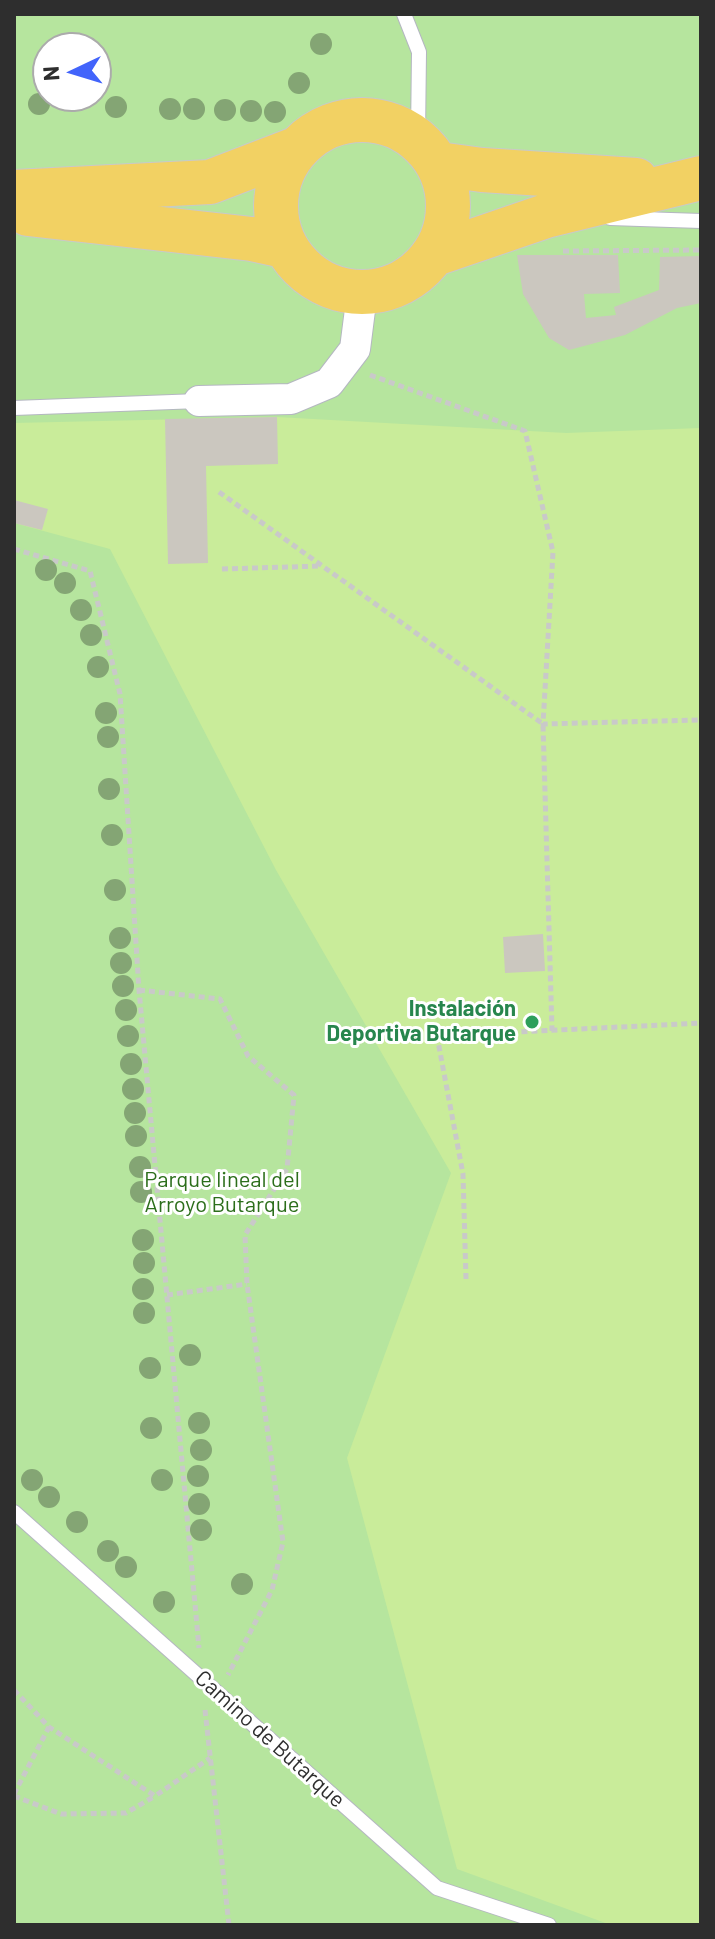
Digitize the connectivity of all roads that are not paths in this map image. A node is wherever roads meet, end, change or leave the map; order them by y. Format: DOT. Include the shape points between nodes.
graph roads {
  1 [pos="404,14"];
  2 [pos="296,149"];
  3 [pos="428,150"];
  4 [pos="690,180"];
  5 [pos="14,192"];
  6 [pos="14,213"];
  7 [pos="701,221"];
  8 [pos="550,233"];
  9 [pos="284,246"];
  10 [pos="435,254"];
  11 [pos="362,294"];
  12 [pos="199,401"];
  13 [pos="14,408"];
  14 [pos="14,1512"];
  15 [pos="549,1925"];
  1 -- 3 [label="lane" via="419,52"];
  2 -- 3 [label="main road" via="344,121 382,121"];
  2 -- 5 [label="main road" via="210,182"];
  2 -- 9 [label="main road" via="279,178 276,214"];
  3 -- 4 [label="main road" via="482,170"];
  3 -- 10 [label="main road" via="447,198 447,225"];
  4 -- 8 [label="main road"];
  6 -- 9 [label="main road"];
  7 -- 8 [label="lane"];
  8 -- 10 [label="main road"];
  9 -- 11 [label="main road" via="306,273"];
  10 -- 11 [label="main road" via="422,270 396,285"];
  11 -- 12 [label="street" via="355,349 329,383 291,399"];
  12 -- 13 [label="lane"];
  14 -- 15 [label="lane, Camino de Butarque" via="437,1888"];
}
